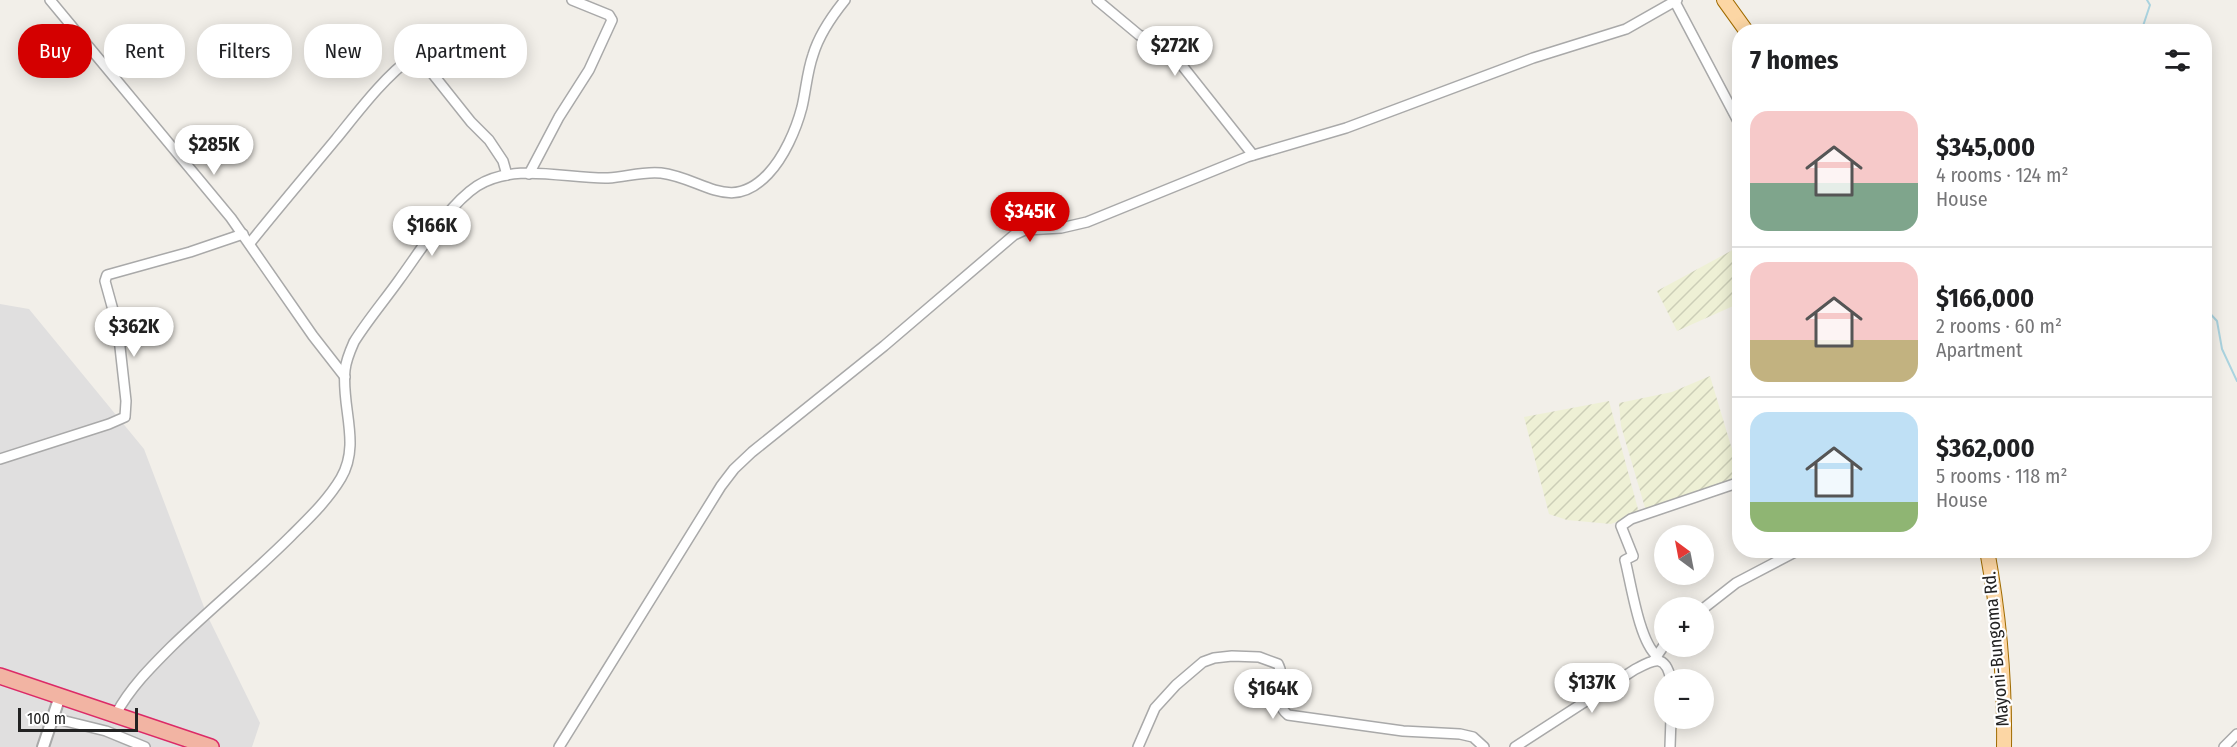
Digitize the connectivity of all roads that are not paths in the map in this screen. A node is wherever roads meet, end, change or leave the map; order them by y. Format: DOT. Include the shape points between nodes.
graph roads {
  1 [pos="50,0"];
  2 [pos="572,0"];
  3 [pos="831,0"];
  4 [pos="1097,0"];
  5 [pos="1724,0"];
  6 [pos="1676,1"];
  7 [pos="843,3"];
  8 [pos="1741,24"];
  9 [pos="1732,110"];
  10 [pos="1254,155"];
  11 [pos="529,174"];
  12 [pos="507,175"];
  13 [pos="243,234"];
  14 [pos="250,243"];
  15 [pos="345,377"];
  16 [pos="0,459"];
  17 [pos="1732,485"];
  18 [pos="1784,558"];
  19 [pos="1988,558"];
  20 [pos="1714,600"];
  21 [pos="1656,658"];
  22 [pos="1667,669"];
  23 [pos="0,676"];
  24 [pos="60,696"];
  25 [pos="116,714"];
  26 [pos="53,718"];
  27 [pos="1671,729"];
  28 [pos="2237,734"];
  29 [pos="185,743"];
  30 [pos="43,747"];
  31 [pos="145,747"];
  32 [pos="211,747"];
  33 [pos="559,747"];
  34 [pos="1138,747"];
  35 [pos="1484,747"];
  36 [pos="1515,747"];
  37 [pos="1670,747"];
  38 [pos="2004,747"];
  39 [pos="2224,747"];
  1 -- 13 [label="street"];
  2 -- 11 [label="street" via="609,15 612,20 589,70"];
  3 -- 7 [label="street"];
  4 -- 10 [label="street" via="1139,35 1168,49"];
  5 -- 8 [label="main road"];
  6 -- 9 [label="street"];
  6 -- 10 [label="street" via="1626,29 1533,58 1353,126"];
  7 -- 11 [label="street" via="814,51 799,117 789,140 771,171 751,189 723,193 658,173 608,178"];
  10 -- 33 [label="street" via="1087,222 1024,230 1014,235 752,452 720,486"];
  11 -- 12 [label="street"];
  12 -- 14 [label="street" via="484,133 424,63 412,57 361,109"];
  12 -- 15 [label="street" via="474,188 443,221 355,341"];
  13 -- 14 [label="street"];
  13 -- 16 [label="street" via="106,276 120,347 125,417"];
  14 -- 15 [label="street"];
  15 -- 25 [label="street" via="351,454 334,489 278,549 153,665"];
  17 -- 21 [label="street" via="1631,519 1621,526 1633,556 1625,560 1643,633"];
  18 -- 20 [label="street" via="1736,583"];
  19 -- 38 [label="main road, Mayoni-Bungoma Rd." via="2001,654"];
  21 -- 22 [label="street"];
  21 -- 36 [label="street"];
  23 -- 24 [label="highway"];
  24 -- 25 [label="highway"];
  24 -- 26 [label="street"];
  25 -- 29 [label="highway"];
  26 -- 30 [label="street"];
  26 -- 31 [label="street" via="84,724"];
  27 -- 37 [label="street"];
  28 -- 39 [label="street"];
  29 -- 32 [label="highway"];
  34 -- 35 [label="street" via="1152,715 1169,692 1203,662 1222,656 1277,662 1281,671 1279,704 1288,715 1403,731 1460,734 1473,737"];
}
